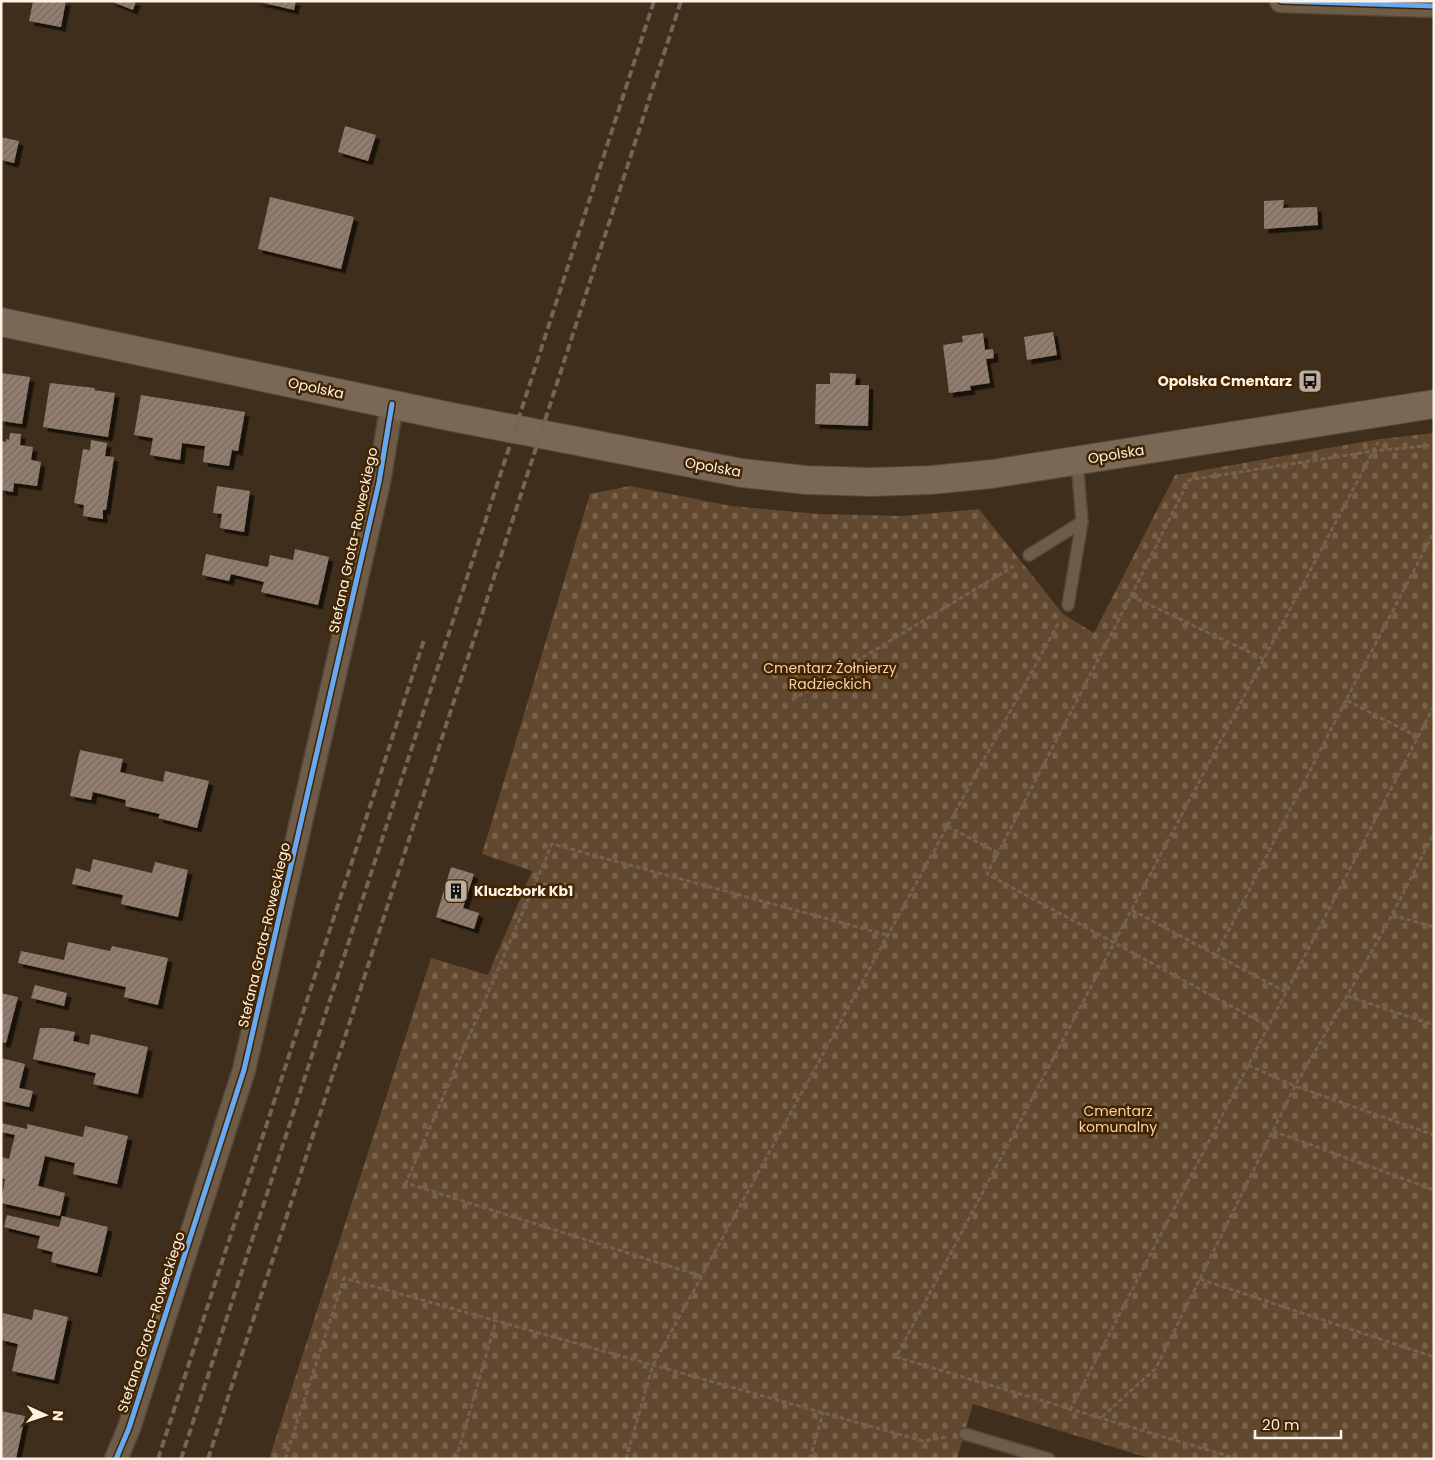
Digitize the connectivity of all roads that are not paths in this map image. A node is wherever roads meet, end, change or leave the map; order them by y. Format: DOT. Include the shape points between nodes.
graph roads {
  1 [pos="1281,1"];
  2 [pos="1434,6"];
  3 [pos="1,322"];
  4 [pos="392,404"];
  5 [pos="1434,404"];
  6 [pos="1077,460"];
  7 [pos="1082,522"];
  8 [pos="1028,555"];
  9 [pos="1068,604"];
  10 [pos="965,1434"];
  11 [pos="116,1459"];
  12 [pos="1049,1459"];
  1 -- 2 [label="street"];
  3 -- 4 [label="main road, Opolska"];
  4 -- 6 [label="main road, Opolska" via="723,469 806,480 931,480"];
  4 -- 11 [label="street, Stefana Grota-Roweckiego" via="379,482 244,1070 129,1428"];
  5 -- 6 [label="main road, Opolska"];
  6 -- 7 [label="lane"];
  7 -- 8 [label="lane"];
  7 -- 9 [label="lane"];
  10 -- 12 [label="lane"];
}
